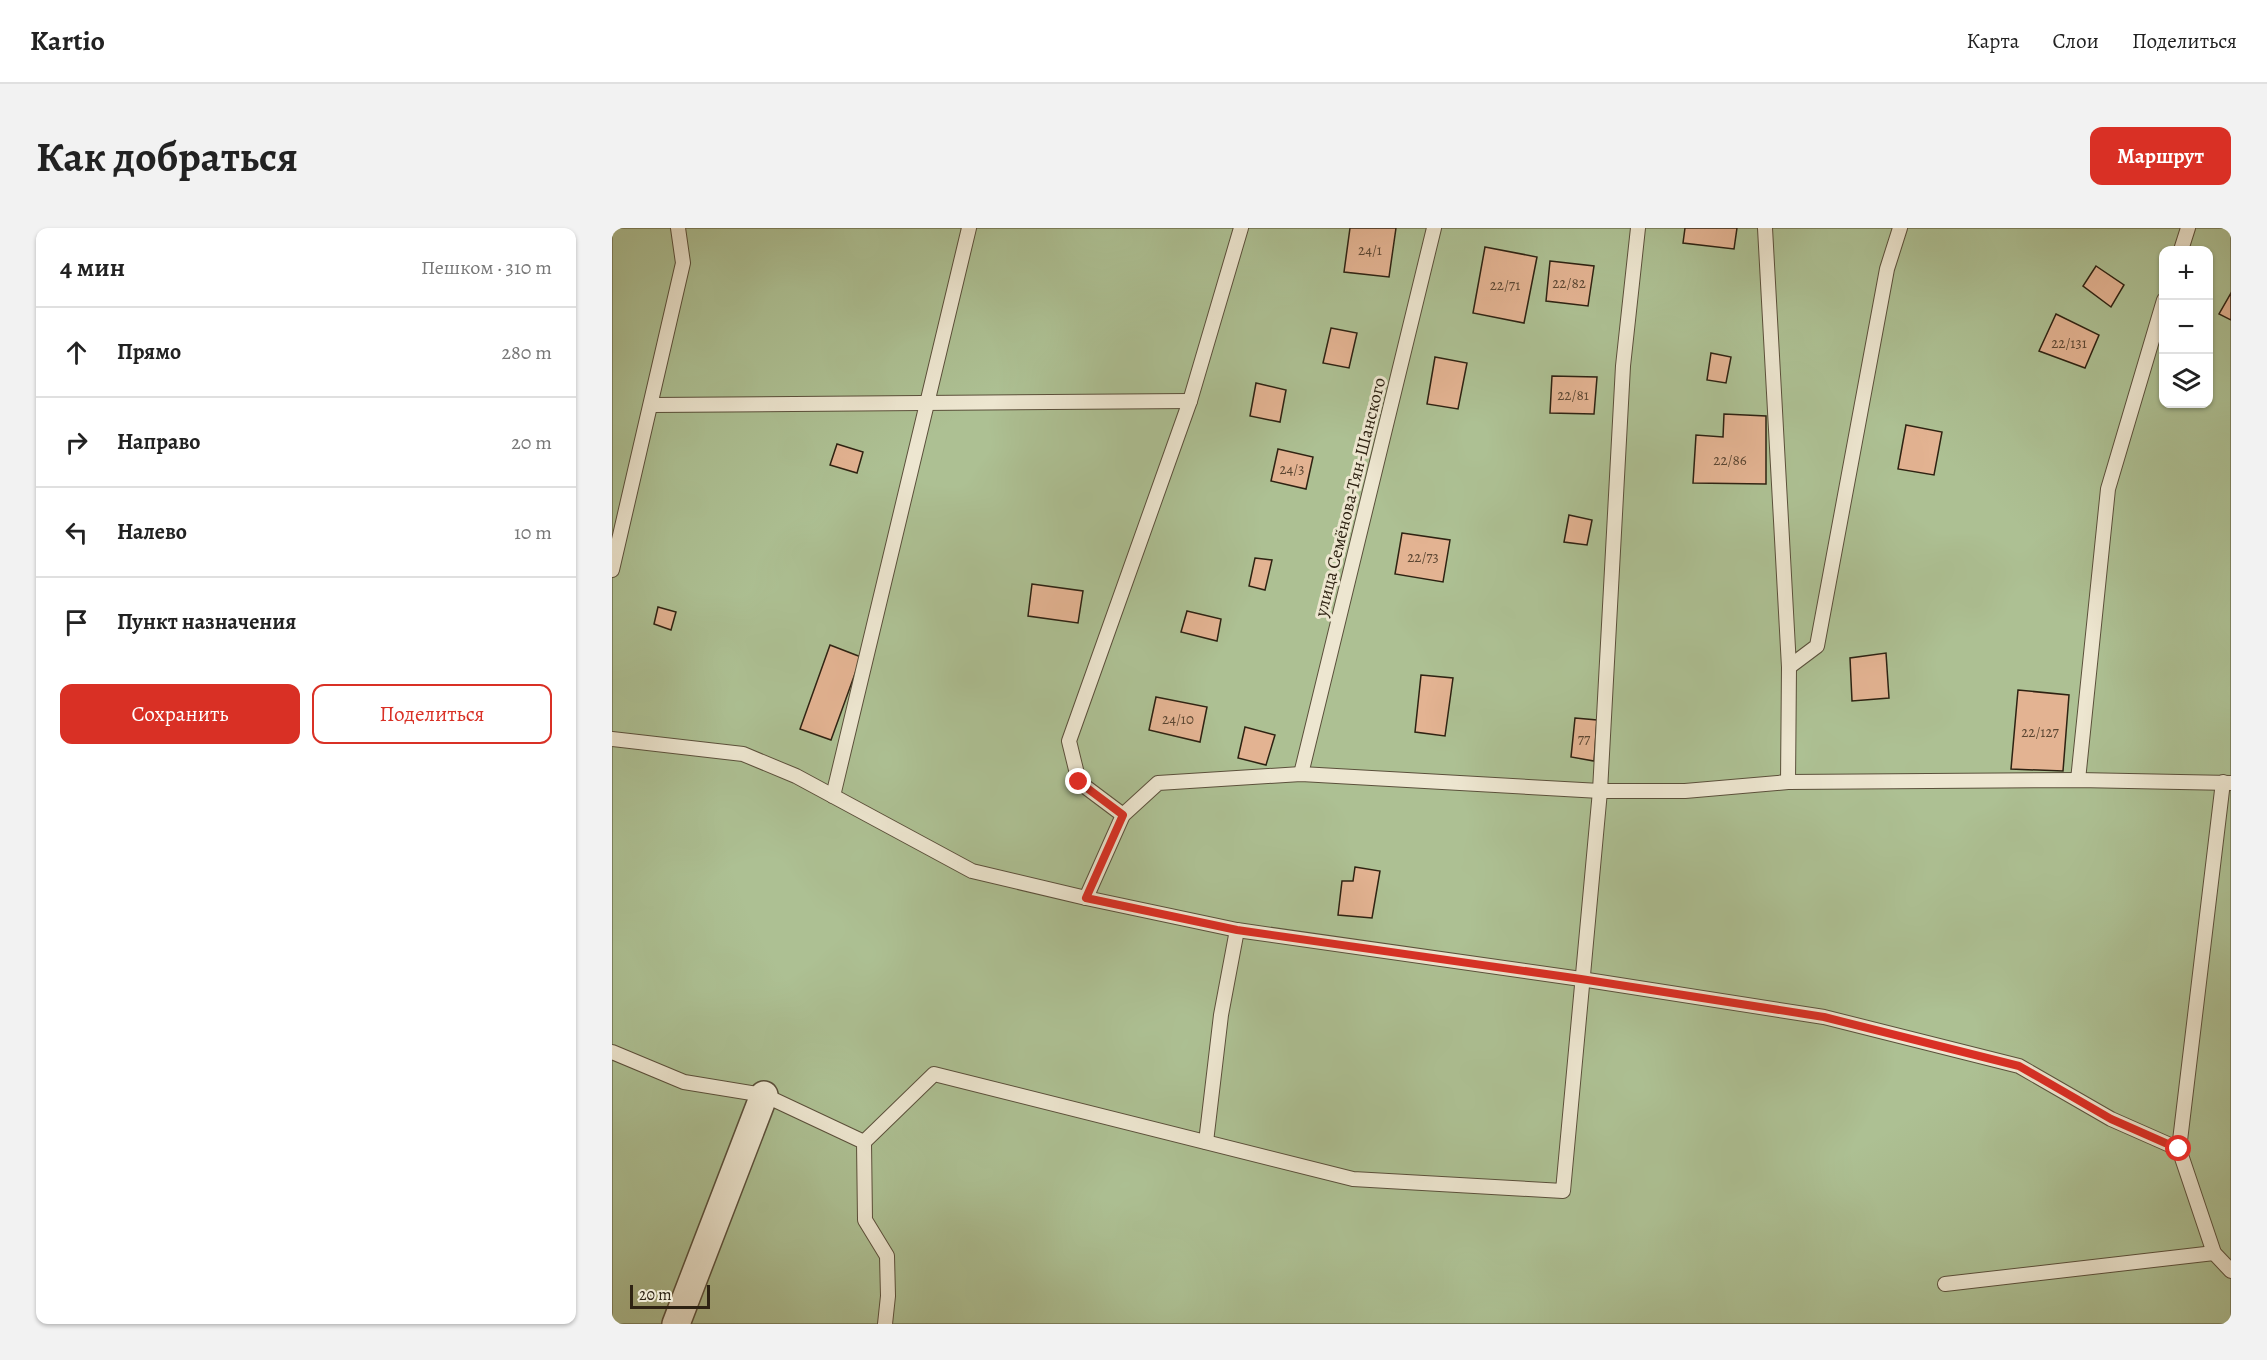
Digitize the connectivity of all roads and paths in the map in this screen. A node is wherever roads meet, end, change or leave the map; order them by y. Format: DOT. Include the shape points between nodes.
graph roads {
  1 [pos="678,228"];
  2 [pos="969,228"];
  3 [pos="1241,228"];
  4 [pos="1434,228"];
  5 [pos="1638,228"];
  6 [pos="1765,228"];
  7 [pos="1899,228"];
  8 [pos="2188,228"];
  9 [pos="2182,246"];
  10 [pos="2159,314"];
  11 [pos="1190,401"];
  12 [pos="926,404"];
  13 [pos="652,405"];
  14 [pos="612,570"];
  15 [pos="1789,667"];
  16 [pos="612,739"];
  17 [pos="1301,774"];
  18 [pos="2078,780"];
  19 [pos="1788,782"];
  20 [pos="2227,782"];
  21 [pos="1600,790"];
  22 [pos="833,796"];
  23 [pos="1123,815"];
  24 [pos="1086,898"];
  25 [pos="1237,930"];
  26 [pos="1581,979"];
  27 [pos="612,1052"];
  28 [pos="764,1095"];
  29 [pos="864,1142"];
  30 [pos="1206,1142"];
  31 [pos="2179,1149"];
  32 [pos="2214,1253"];
  33 [pos="2231,1271"];
  34 [pos="1945,1284"];
  35 [pos="676,1324"];
  36 [pos="885,1324"];
  1 -- 13 [label="lane" via="683,263"];
  2 -- 12 [label="lane"];
  3 -- 11 [label="lane"];
  4 -- 17 [label="lane, улица Семёнова-Тян-Шанского"];
  5 -- 21 [label="lane" via="1623,366"];
  6 -- 15 [label="lane"];
  7 -- 15 [label="lane" via="1887,269 1817,646"];
  8 -- 9 [label="lane"];
  10 -- 18 [label="lane" via="2108,489"];
  11 -- 12 [label="lane"];
  11 -- 23 [label="lane" via="1069,741 1079,782"];
  12 -- 13 [label="lane"];
  12 -- 22 [label="lane"];
  13 -- 14 [label="lane"];
  15 -- 19 [label="lane"];
  16 -- 22 [label="lane" via="743,754"];
  17 -- 21 [label="lane"];
  17 -- 23 [label="lane" via="1158,783"];
  18 -- 19 [label="lane"];
  18 -- 20 [label="lane"];
  19 -- 21 [label="lane" via="1685,791"];
  20 -- 31 [label="lane"];
  21 -- 26 [label="lane"];
  22 -- 24 [label="lane" via="972,871"];
  23 -- 24 [label="lane"];
  24 -- 25 [label="lane"];
  25 -- 26 [label="lane"];
  25 -- 30 [label="lane" via="1221,1015"];
  26 -- 30 [label="lane" via="1563,1191 1353,1179"];
  26 -- 31 [label="lane" via="1824,1017 2019,1066 2111,1119"];
  27 -- 28 [label="lane" via="684,1082"];
  28 -- 29 [label="lane"];
  28 -- 35 [label="street"];
  29 -- 30 [label="lane" via="934,1074"];
  29 -- 36 [label="lane" via="865,1220 887,1256"];
  31 -- 32 [label="lane"];
  32 -- 33 [label="lane"];
  32 -- 34 [label="lane"];
}
